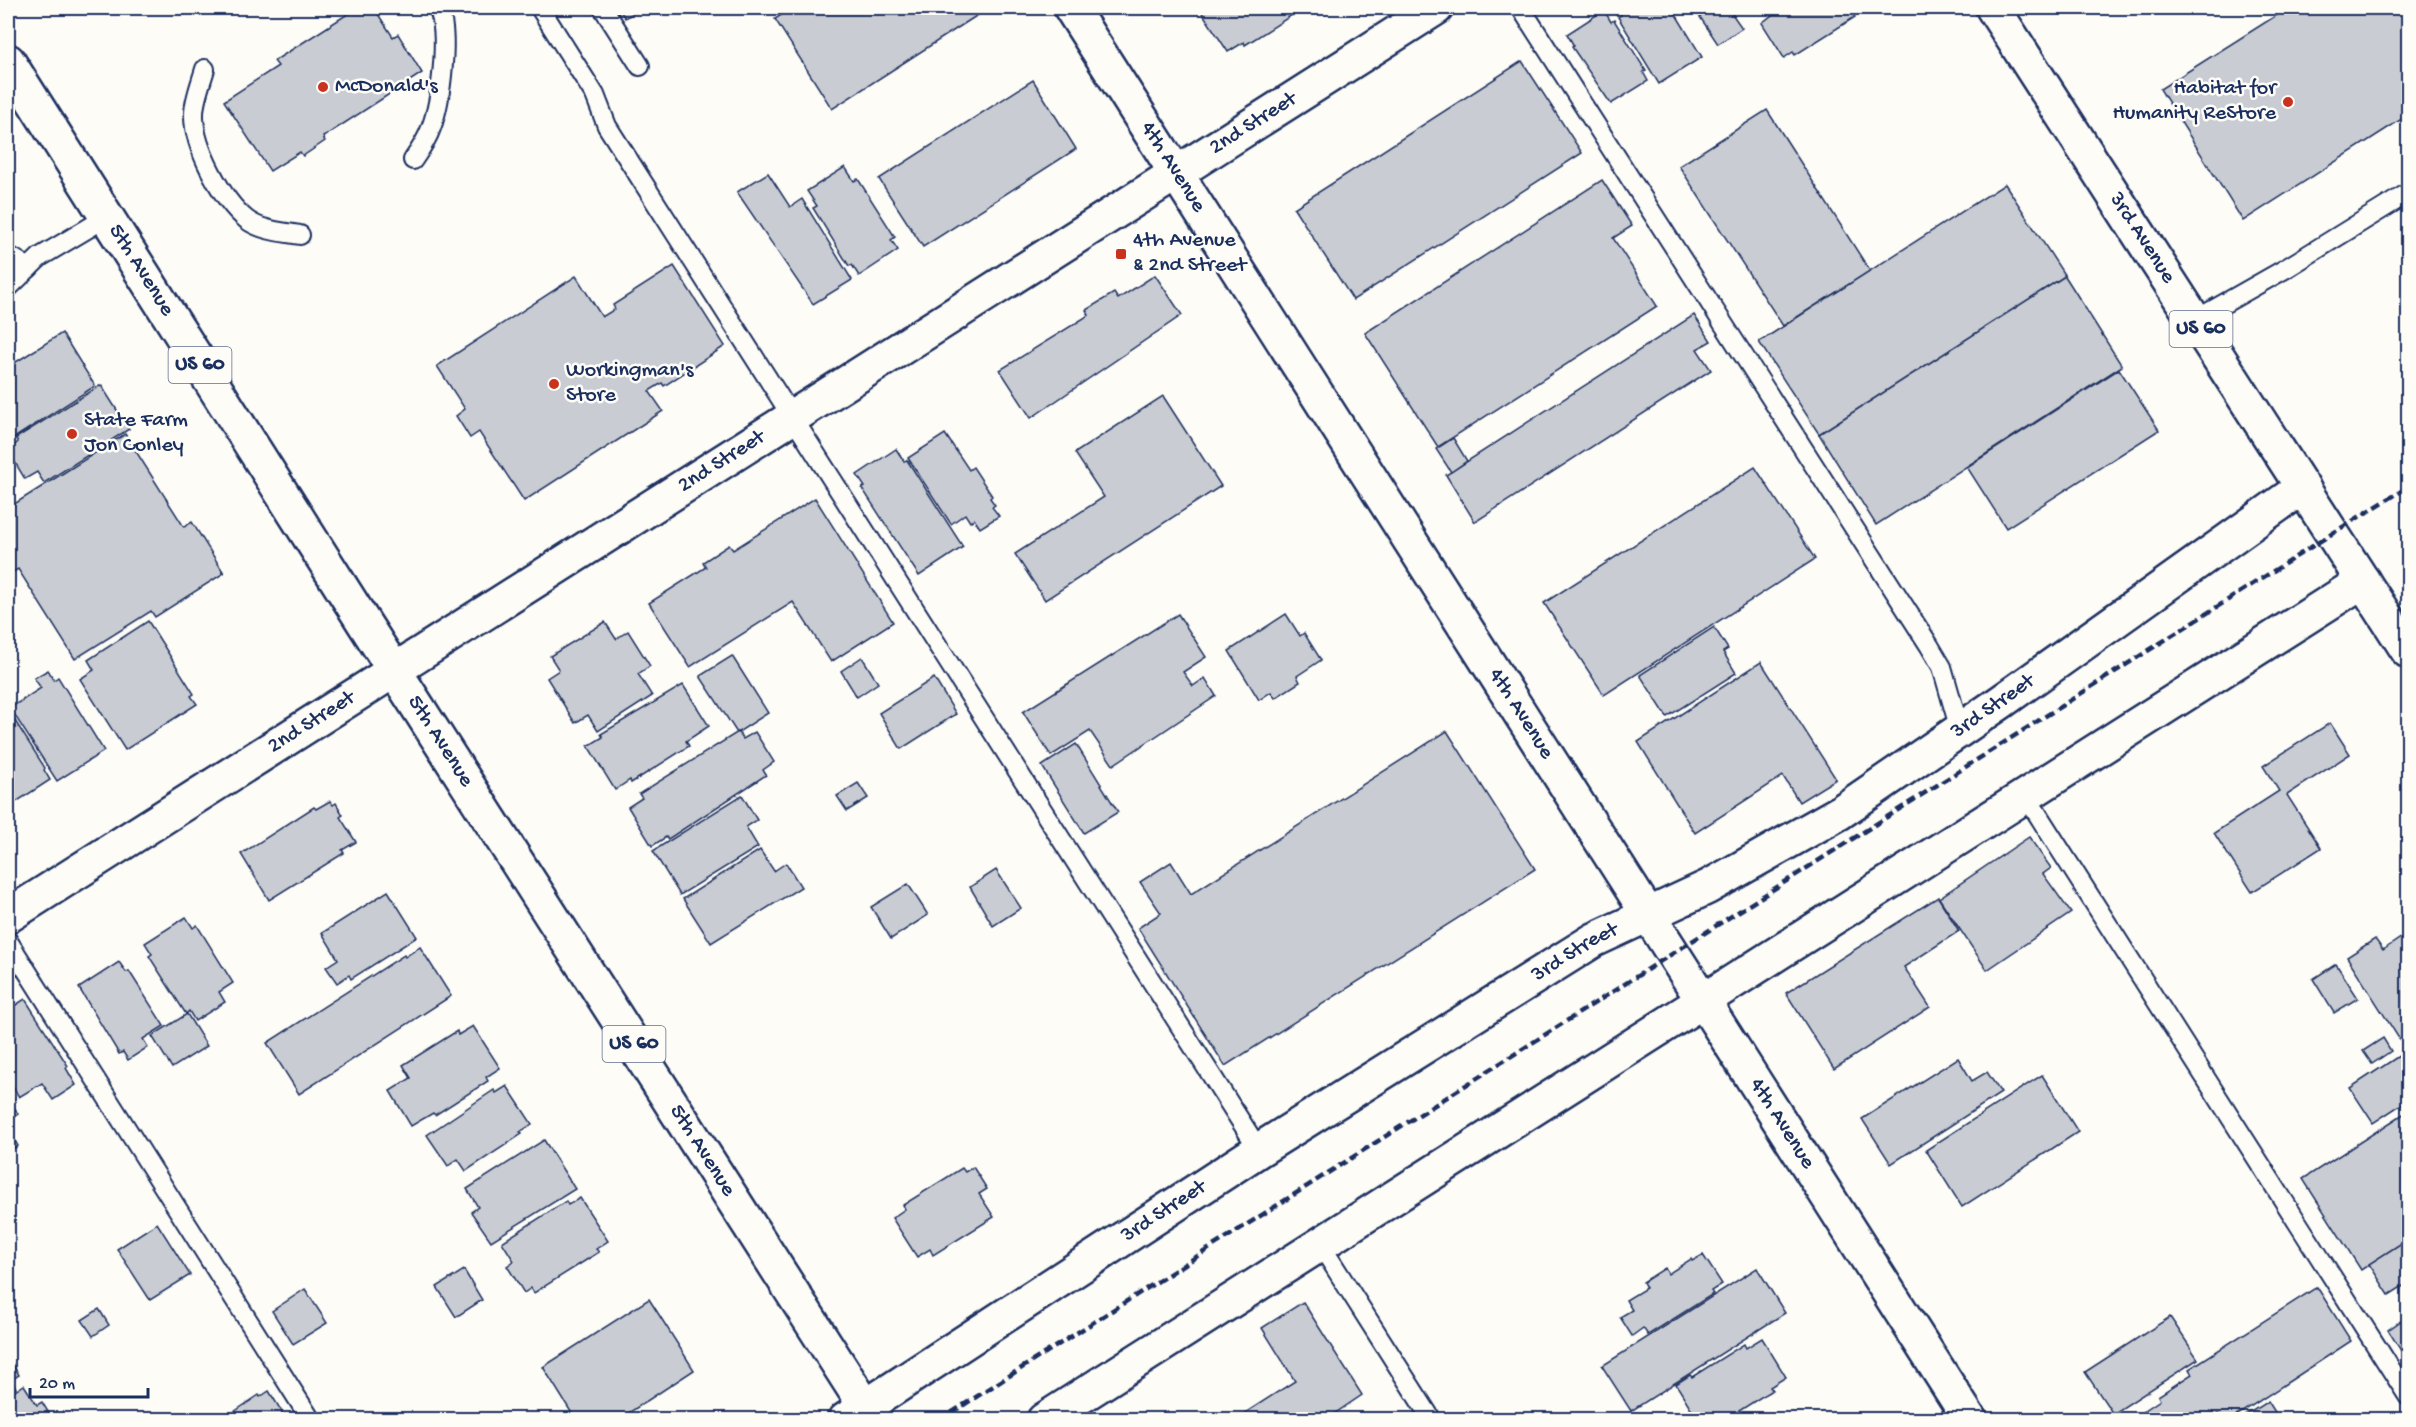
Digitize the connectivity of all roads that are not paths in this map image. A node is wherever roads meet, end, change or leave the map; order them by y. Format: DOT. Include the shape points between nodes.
graph roads {
  1 [pos="438,8"];
  2 [pos="540,8"];
  3 [pos="603,8"];
  4 [pos="1071,8"];
  5 [pos="1436,8"];
  6 [pos="1521,8"];
  7 [pos="1993,8"];
  8 [pos="8,61"];
  9 [pos="640,66"];
  10 [pos="205,69"];
  11 [pos="413,160"];
  12 [pos="1177,172"];
  13 [pos="2409,193"];
  14 [pos="107,218"];
  15 [pos="300,235"];
  16 [pos="8,255"];
  17 [pos="29,268"];
  18 [pos="8,288"];
  19 [pos="2195,320"];
  20 [pos="792,416"];
  21 [pos="2303,487"];
  22 [pos="2364,580"];
  23 [pos="2409,651"];
  24 [pos="394,669"];
  25 [pos="1960,730"];
  26 [pos="2026,796"];
  27 [pos="1648,914"];
  28 [pos="8,916"];
  29 [pos="8,941"];
  30 [pos="1703,1000"];
  31 [pos="1259,1150"];
  32 [pos="1320,1244"];
  33 [pos="2409,1396"];
  34 [pos="862,1415"];
  35 [pos="311,1419"];
  36 [pos="1044,1419"];
  37 [pos="1432,1419"];
  38 [pos="1970,1419"];
  1 -- 11 [label="lane" via="445,32 438,101 425,144"];
  2 -- 20 [label="lane" via="595,94 607,126"];
  3 -- 9 [label="lane"];
  4 -- 12 [label="street, 4th Avenue"];
  5 -- 12 [label="street, 2nd Street"];
  6 -- 25 [label="lane" via="1929,645 1946,676"];
  7 -- 19 [label="street, 3rd Avenue / US 60"];
  8 -- 14 [label="street, 5th Avenue / US 60"];
  10 -- 15 [label="lane" via="194,112 196,137 205,161 232,204 248,221 266,229"];
  12 -- 20 [label="street, 2nd Street"];
  12 -- 27 [label="street, 4th Avenue"];
  13 -- 19 [label="lane"];
  14 -- 17 [label="lane" via="40,257"];
  14 -- 24 [label="street, 5th Avenue / US 60"];
  16 -- 17 [label="lane"];
  17 -- 18 [label="lane"];
  19 -- 21 [label="street, 3rd Avenue / US 60"];
  20 -- 24 [label="street, 2nd Street"];
  20 -- 31 [label="lane"];
  21 -- 22 [label="street, 3rd Avenue / US 60"];
  21 -- 25 [label="street, 3rd Street"];
  22 -- 23 [label="street, 3rd Avenue / US 60"];
  22 -- 26 [label="street"];
  24 -- 28 [label="street, 2nd Street"];
  24 -- 34 [label="street, 5th Avenue / US 60"];
  25 -- 27 [label="street, 3rd Street" via="1839,813 1708,887"];
  26 -- 30 [label="street"];
  26 -- 33 [label="lane"];
  27 -- 30 [label="street, 4th Avenue"];
  27 -- 31 [label="street, 3rd Street" via="1594,940"];
  29 -- 35 [label="lane"];
  30 -- 32 [label="street"];
  30 -- 38 [label="street, 4th Avenue"];
  31 -- 34 [label="street, 3rd Street"];
  32 -- 36 [label="street"];
  32 -- 37 [label="lane"];
}
